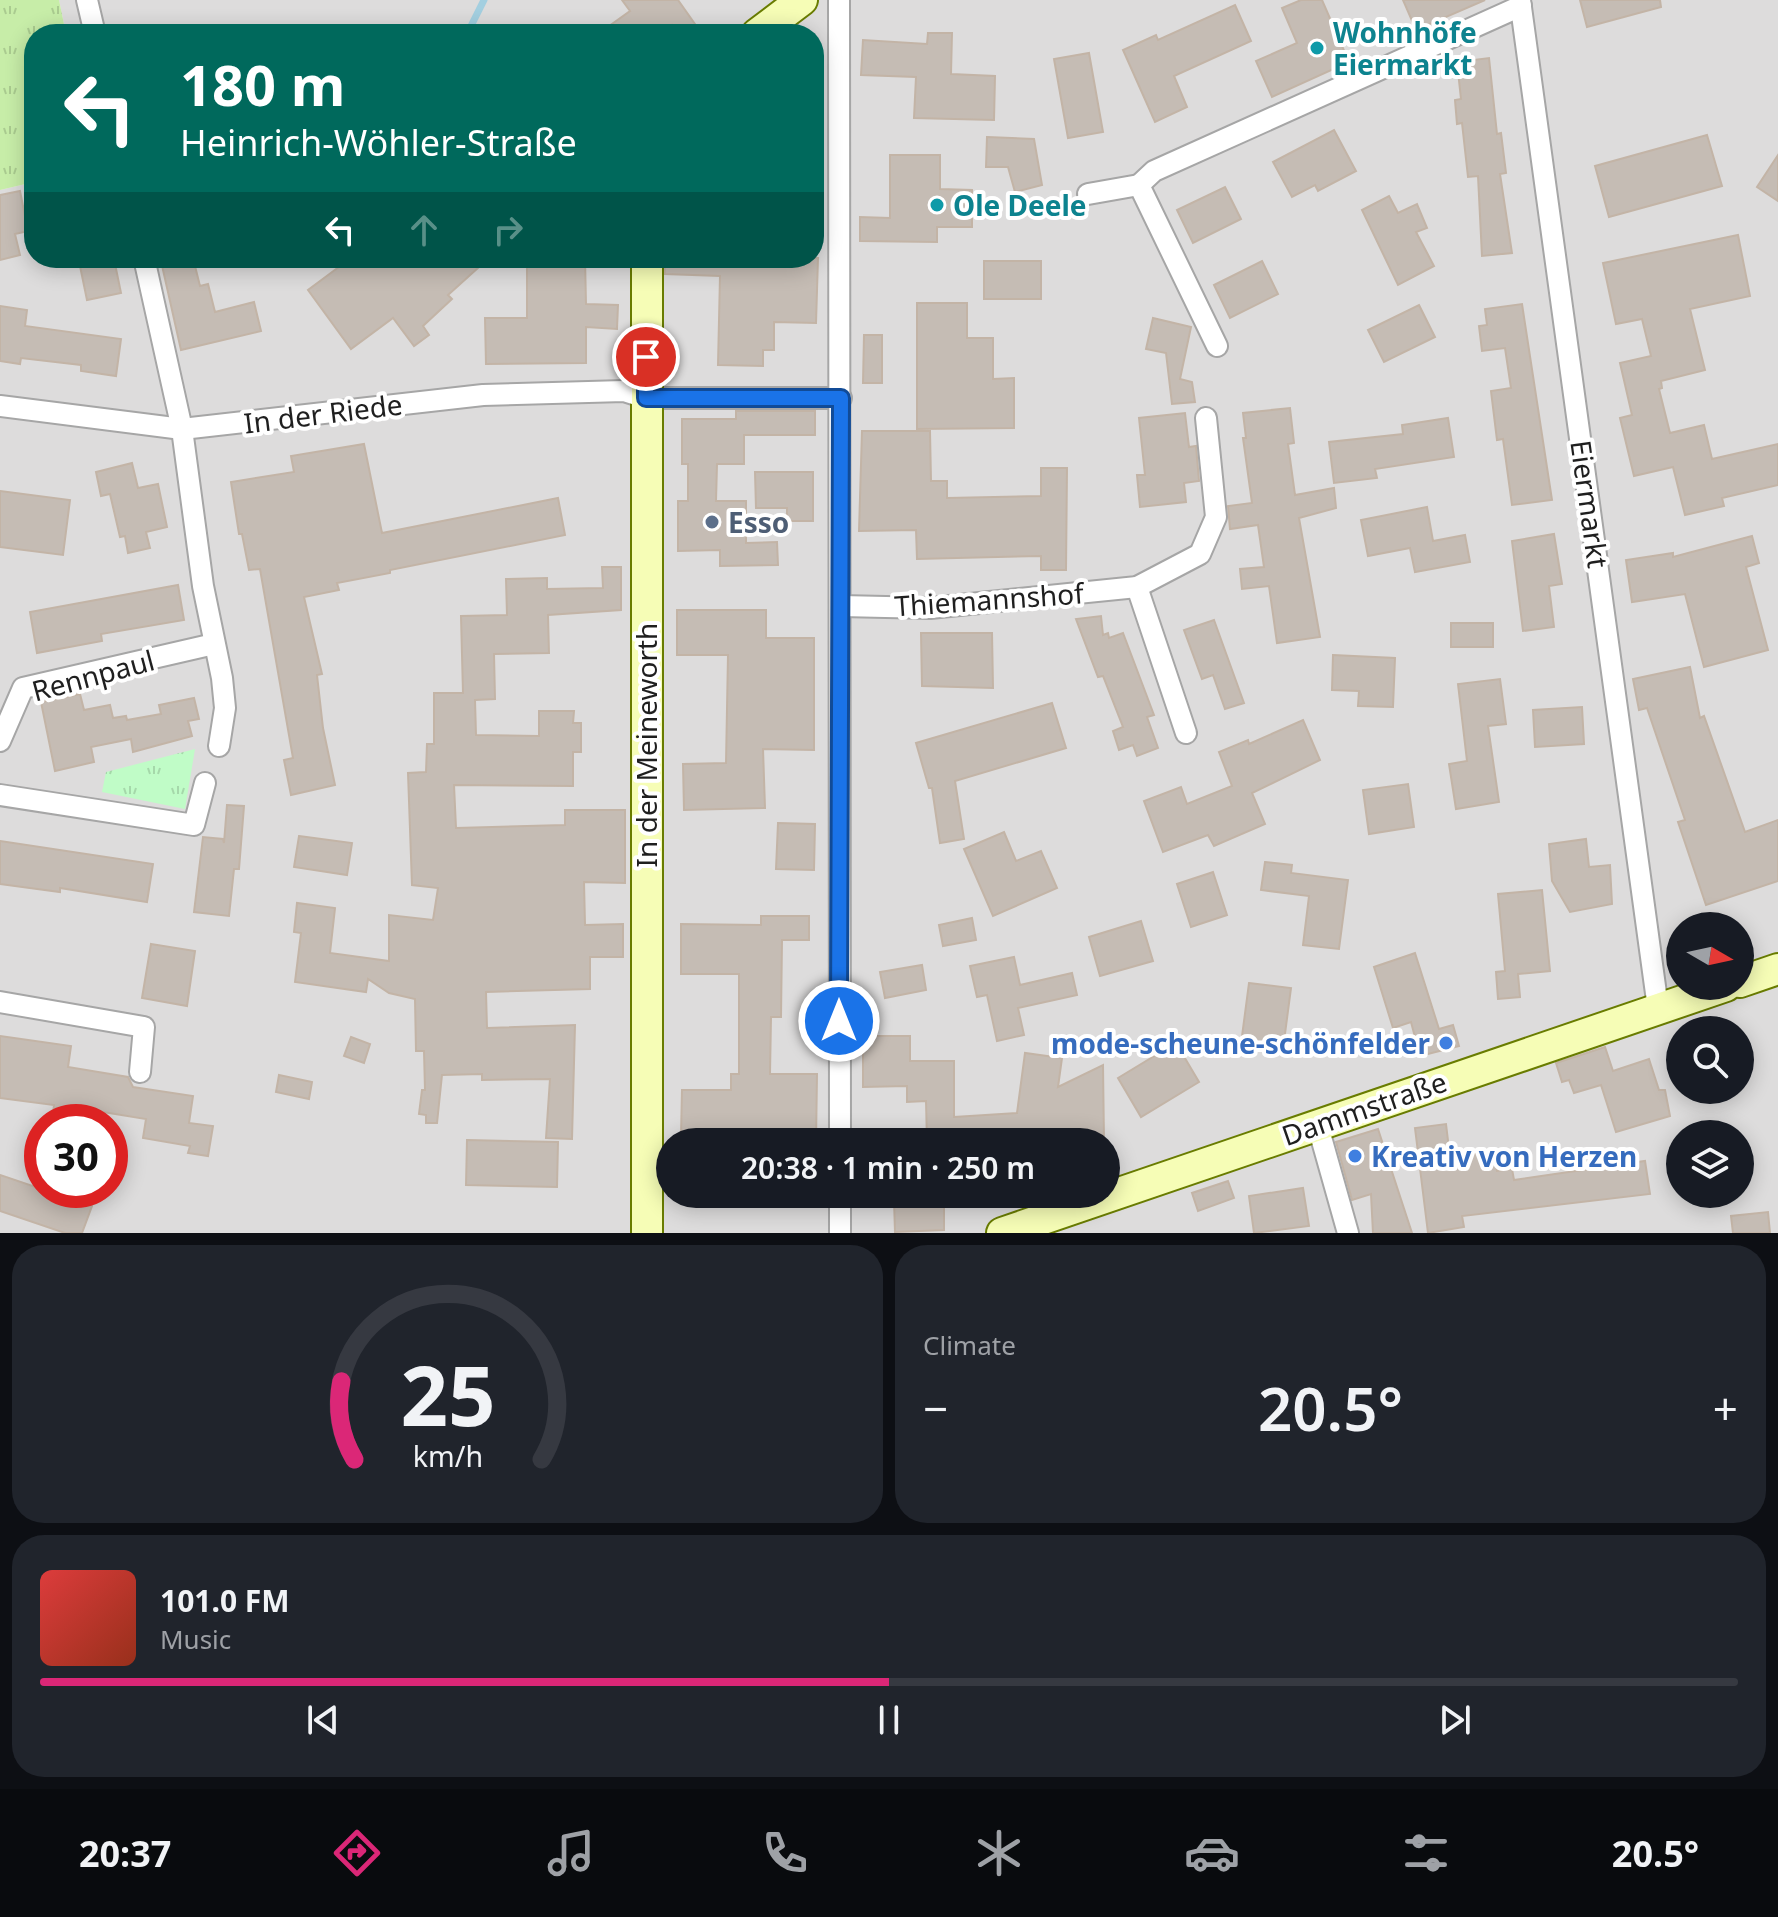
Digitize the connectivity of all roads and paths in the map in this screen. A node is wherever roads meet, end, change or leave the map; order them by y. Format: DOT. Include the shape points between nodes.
graph roads {
  1 [pos="87,0"];
  2 [pos="802,0"];
  3 [pos="839,0"];
  4 [pos="1520,3"];
  5 [pos="93,24"];
  6 [pos="770,24"];
  7 [pos="1139,185"];
  8 [pos="1088,194"];
  9 [pos="146,268"];
  10 [pos="647,268"];
  11 [pos="1217,346"];
  12 [pos="646,398"];
  13 [pos="841,398"];
  14 [pos="0,406"];
  15 [pos="1206,418"];
  16 [pos="182,429"];
  17 [pos="1137,587"];
  18 [pos="841,606"];
  19 [pos="214,644"];
  20 [pos="1186,733"];
  21 [pos="0,741"];
  22 [pos="219,746"];
  23 [pos="205,783"];
  24 [pos="0,795"];
  25 [pos="1778,969"];
  26 [pos="1754,977"];
  27 [pos="1683,1000"];
  28 [pos="0,1002"];
  29 [pos="1658,1008"];
  30 [pos="140,1072"];
  31 [pos="1317,1123"];
  32 [pos="840,1128"];
  33 [pos="840,1208"];
  34 [pos="647,1233"];
  35 [pos="840,1233"];
  36 [pos="1002,1233"];
  37 [pos="1348,1233"];
  1 -- 5 [label="street"];
  2 -- 6 [label="main road"];
  3 -- 13 [label="street"];
  4 -- 7 [label="street" via="1154,171"];
  4 -- 29 [label="street, Eiermarkt"];
  7 -- 8 [label="street"];
  7 -- 11 [label="street"];
  9 -- 16 [label="street"];
  10 -- 12 [label="main road, In der Meineworth"];
  12 -- 13 [label="street, In der Riede"];
  12 -- 16 [label="street, In der Riede" via="624,391 483,395"];
  12 -- 34 [label="main road, In der Meineworth"];
  13 -- 18 [label="street"];
  14 -- 16 [label="street, In der Riede"];
  15 -- 17 [label="street, Thiemannshof" via="1216,517 1200,554"];
  16 -- 19 [label="street"];
  17 -- 18 [label="street, Thiemannshof" via="930,608"];
  17 -- 20 [label="street"];
  18 -- 32 [label="street"];
  19 -- 21 [label="street, Rennpaul" via="23,688"];
  19 -- 22 [label="street" via="225,708"];
  23 -- 24 [label="street" via="194,825"];
  25 -- 26 [label="main road"];
  27 -- 29 [label="main road, Dammstraße"];
  28 -- 30 [label="street" via="144,1027"];
  29 -- 31 [label="main road, Dammstraße"];
  31 -- 36 [label="main road, Dammstraße"];
  31 -- 37 [label="street"];
  33 -- 35 [label="street"];
}
